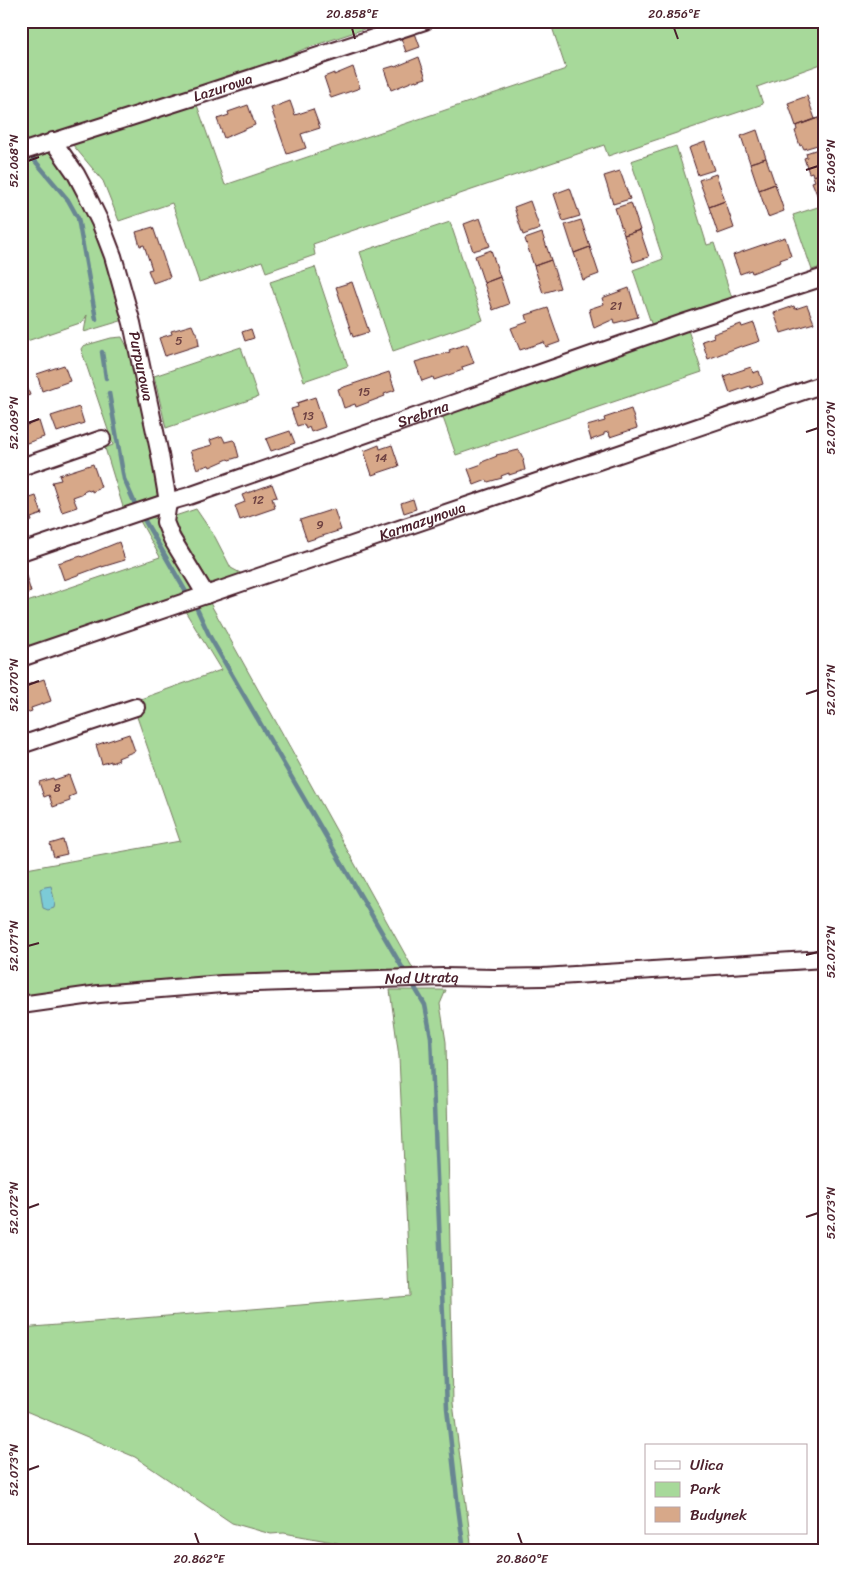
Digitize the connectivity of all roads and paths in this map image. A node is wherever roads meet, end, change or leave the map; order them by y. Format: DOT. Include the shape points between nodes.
graph roads {
  1 [pos="425,21"];
  2 [pos="53,141"];
  3 [pos="21,152"];
  4 [pos="824,277"];
  5 [pos="824,384"];
  6 [pos="102,439"];
  7 [pos="21,467"];
  8 [pos="168,502"];
  9 [pos="21,552"];
  10 [pos="206,595"];
  11 [pos="21,658"];
  12 [pos="136,707"];
  13 [pos="21,745"];
  14 [pos="824,958"];
  15 [pos="21,1005"];
  1 -- 2 [label="street, Lazurowa"];
  2 -- 3 [label="street, Lazurowa"];
  2 -- 8 [label="street, Purpurowa" via="86,193 113,256 132,323"];
  4 -- 8 [label="street, Srebrna" via="682,323"];
  5 -- 10 [label="street, Karmazynowa"];
  6 -- 7 [label="street"];
  8 -- 9 [label="street, Srebrna"];
  8 -- 10 [label="street, Purpurowa" via="165,522"];
  10 -- 11 [label="street, Karmazynowa"];
  12 -- 13 [label="street"];
  14 -- 15 [label="street, Nad Utratą" via="543,977 222,984 99,994"];
}
